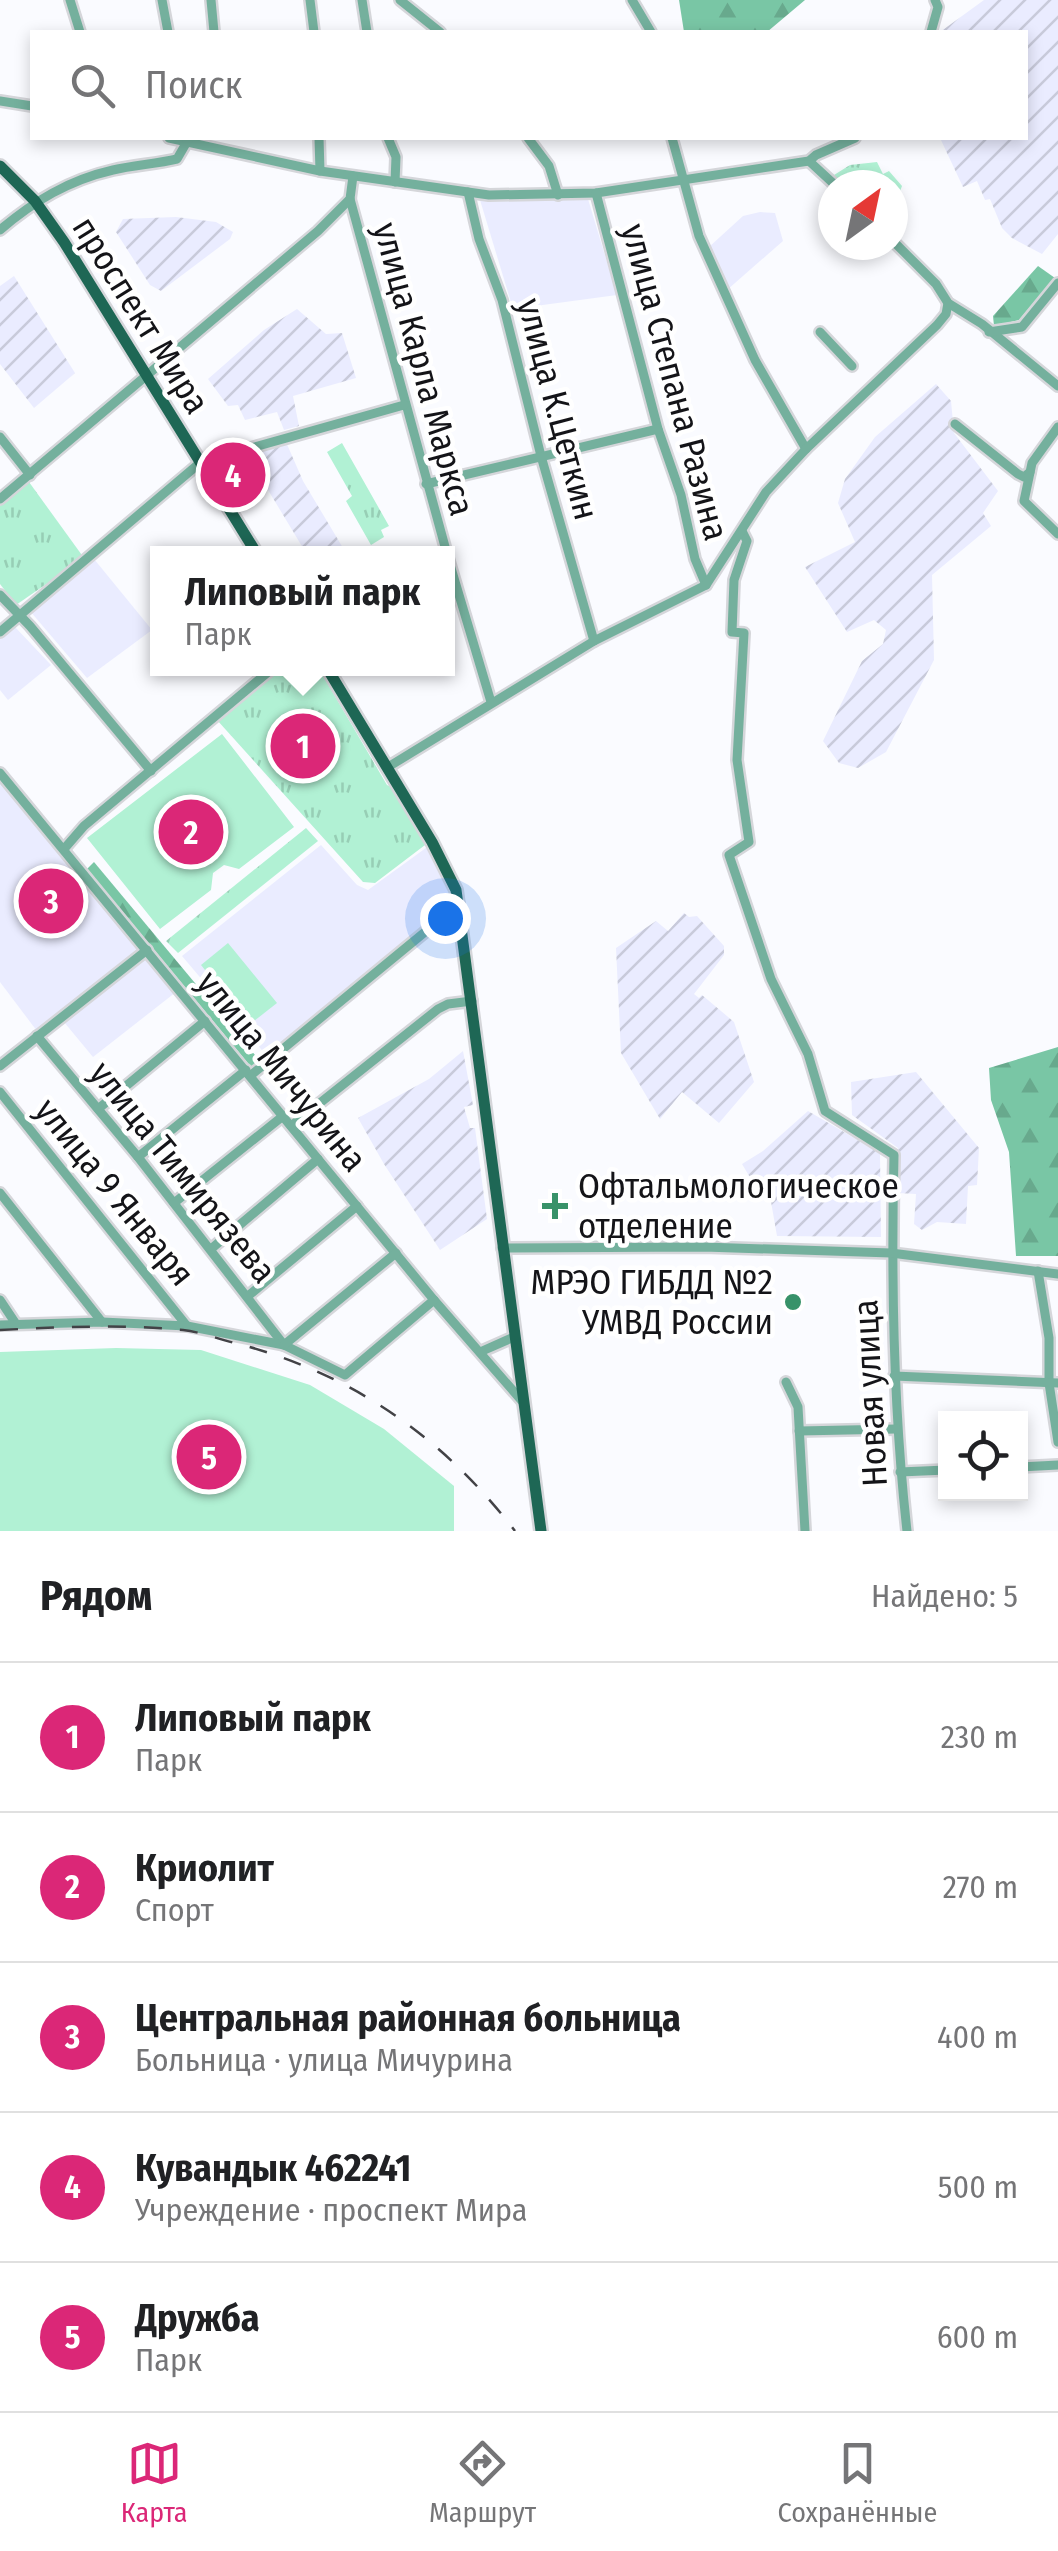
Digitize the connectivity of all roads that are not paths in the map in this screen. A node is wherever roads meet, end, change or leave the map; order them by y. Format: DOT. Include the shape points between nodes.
graph roads {
  1 [pos="70,0"];
  2 [pos="162,0"];
  3 [pos="211,0"];
  4 [pos="325,0"];
  5 [pos="362,0"];
  6 [pos="400,0"];
  7 [pos="632,0"];
  8 [pos="936,0"];
  9 [pos="310,1"];
  10 [pos="79,30"];
  11 [pos="168,30"];
  12 [pos="214,30"];
  13 [pos="314,30"];
  14 [pos="367,30"];
  15 [pos="438,30"];
  16 [pos="650,30"];
  17 [pos="932,30"];
  18 [pos="2,100"];
  19 [pos="30,106"];
  20 [pos="188,140"];
  21 [pos="319,140"];
  22 [pos="389,140"];
  23 [pos="530,140"];
  24 [pos="673,140"];
  25 [pos="850,140"];
  26 [pos="809,161"];
  27 [pos="0,166"];
  28 [pos="320,170"];
  29 [pos="819,170"];
  30 [pos="352,176"];
  31 [pos="683,177"];
  32 [pos="395,182"];
  33 [pos="468,192"];
  34 [pos="596,192"];
  35 [pos="558,195"];
  36 [pos="350,199"];
  37 [pos="35,200"];
  38 [pos="0,230"];
  39 [pos="908,256"];
  40 [pos="1058,282"];
  41 [pos="948,303"];
  42 [pos="820,332"];
  43 [pos="989,332"];
  44 [pos="852,366"];
  45 [pos="146,374"];
  46 [pos="1058,386"];
  47 [pos="404,404"];
  48 [pos="955,424"];
  49 [pos="1058,427"];
  50 [pos="658,430"];
  51 [pos="0,438"];
  52 [pos="806,449"];
  53 [pos="542,456"];
  54 [pos="200,462"];
  55 [pos="1030,472"];
  56 [pos="30,475"];
  57 [pos="426,484"];
  58 [pos="0,499"];
  59 [pos="742,531"];
  60 [pos="1058,534"];
  61 [pos="251,546"];
  62 [pos="444,546"];
  63 [pos="455,583"];
  64 [pos="706,585"];
  65 [pos="0,595"];
  66 [pos="18,617"];
  67 [pos="0,632"];
  68 [pos="594,640"];
  69 [pos="264,676"];
  70 [pos="332,676"];
  71 [pos="491,702"];
  72 [pos="388,767"];
  73 [pos="151,771"];
  74 [pos="0,772"];
  75 [pos="64,850"];
  76 [pos="459,904"];
  77 [pos="147,950"];
  78 [pos="472,1001"];
  79 [pos="206,1021"];
  80 [pos="36,1036"];
  81 [pos="2,1062"];
  82 [pos="248,1074"];
  83 [pos="0,1092"];
  84 [pos="98,1109"];
  85 [pos="283,1116"];
  86 [pos="291,1126"];
  87 [pos="138,1157"];
  88 [pos="318,1159"];
  89 [pos="0,1193"];
  90 [pos="174,1203"];
  91 [pos="357,1206"];
  92 [pos="502,1248"];
  93 [pos="211,1249"];
  94 [pos="892,1252"];
  95 [pos="396,1254"];
  96 [pos="1038,1271"];
  97 [pos="1058,1274"];
  98 [pos="248,1296"];
  99 [pos="0,1300"];
  100 [pos="434,1300"];
  101 [pos="102,1322"];
  102 [pos="16,1324"];
  103 [pos="0,1325"];
  104 [pos="187,1326"];
  105 [pos="514,1337"];
  106 [pos="284,1344"];
  107 [pos="480,1352"];
  108 [pos="894,1376"];
  109 [pos="786,1382"];
  110 [pos="1054,1383"];
  111 [pos="523,1402"];
  112 [pos="896,1429"];
  113 [pos="799,1431"];
  114 [pos="1058,1442"];
  115 [pos="1058,1465"];
  116 [pos="1028,1467"];
  117 [pos="938,1470"];
  118 [pos="900,1472"];
  119 [pos="541,1531"];
  120 [pos="805,1531"];
  121 [pos="907,1531"];
  1 -- 10 [label="street"];
  2 -- 11 [label="street"];
  3 -- 12 [label="street"];
  4 -- 9 [label="street"];
  5 -- 14 [label="street"];
  6 -- 15 [label="street"];
  7 -- 16 [label="street"];
  8 -- 17 [label="street"];
  9 -- 13 [label="street"];
  18 -- 19 [label="street"];
  20 -- 28 [label="street"];
  20 -- 37 [label="street" via="177,159 114,170"];
  21 -- 28 [label="street"];
  22 -- 32 [label="street"];
  23 -- 35 [label="street" via="550,166"];
  24 -- 31 [label="street"];
  25 -- 26 [label="street"];
  26 -- 29 [label="street"];
  26 -- 31 [label="street"];
  27 -- 37 [label="main road, проспект Мира"];
  28 -- 30 [label="street"];
  30 -- 32 [label="street"];
  30 -- 36 [label="street, улица Карла Маркса"];
  31 -- 34 [label="street"];
  31 -- 52 [label="street" via="735,318"];
  32 -- 33 [label="street"];
  33 -- 35 [label="street"];
  33 -- 53 [label="street, улица К.Цеткин"];
  34 -- 35 [label="street"];
  34 -- 50 [label="street, улица Степана Разина"];
  36 -- 45 [label="street"];
  36 -- 47 [label="street, улица Карла Маркса"];
  37 -- 38 [label="street"];
  37 -- 45 [label="main road, проспект Мира"];
  39 -- 41 [label="street"];
  40 -- 43 [label="street" via="1022,327"];
  41 -- 43 [label="street"];
  41 -- 52 [label="street" via="938,326"];
  42 -- 44 [label="street"];
  43 -- 46 [label="street"];
  45 -- 54 [label="main road, проспект Мира"];
  45 -- 56 [label="street"];
  47 -- 54 [label="street"];
  47 -- 57 [label="street, улица Карла Маркса"];
  48 -- 55 [label="street" via="1018,474"];
  49 -- 55 [label="street"];
  50 -- 53 [label="street"];
  50 -- 64 [label="street, улица Степана Разина"];
  51 -- 56 [label="street"];
  52 -- 59 [label="street" via="766,492"];
  53 -- 57 [label="street"];
  53 -- 68 [label="street, улица К.Цеткин"];
  54 -- 61 [label="main road, проспект Мира"];
  54 -- 66 [label="street"];
  55 -- 60 [label="street" via="1024,501"];
  56 -- 58 [label="street"];
  57 -- 62 [label="street, улица Карла Маркса"];
  59 -- 64 [label="street"];
  59 -- 94 [label="street, улица Степана Разина" via="747,541 734,580 732,632 744,633 738,760 748,842 730,855 771,980 808,1054 825,1111 894,1155"];
  63 -- 71 [label="street, улица Карла Маркса"];
  64 -- 68 [label="street"];
  65 -- 66 [label="street"];
  66 -- 67 [label="street"];
  66 -- 73 [label="street"];
  68 -- 71 [label="street"];
  69 -- 73 [label="street"];
  70 -- 72 [label="main road"];
  71 -- 72 [label="street"];
  72 -- 76 [label="main road" via="449,873"];
  73 -- 75 [label="street"];
  74 -- 75 [label="street, улица Мичурина"];
  75 -- 77 [label="street, улица Мичурина"];
  76 -- 78 [label="main road"];
  76 -- 82 [label="street"];
  77 -- 79 [label="street, улица Мичурина"];
  77 -- 80 [label="street"];
  78 -- 86 [label="street" via="438,1009"];
  78 -- 92 [label="main road"];
  79 -- 82 [label="street, улица Мичурина"];
  79 -- 84 [label="street"];
  80 -- 81 [label="street"];
  80 -- 84 [label="street, улица Тимирязева"];
  82 -- 85 [label="street, улица Мичурина"];
  82 -- 87 [label="street"];
  83 -- 104 [label="street, улица 9 Января"];
  84 -- 87 [label="street, улица Тимирязева"];
  85 -- 86 [label="street, улица Мичурина"];
  85 -- 90 [label="street"];
  86 -- 88 [label="street, улица Мичурина"];
  87 -- 90 [label="street, улица Тимирязева"];
  88 -- 91 [label="street, улица Мичурина"];
  88 -- 93 [label="street"];
  89 -- 101 [label="street"];
  90 -- 93 [label="street, улица Тимирязева"];
  91 -- 95 [label="street, улица Мичурина"];
  91 -- 98 [label="street"];
  92 -- 94 [label="street"];
  92 -- 105 [label="main road"];
  93 -- 98 [label="street, улица Тимирязева"];
  94 -- 96 [label="street"];
  94 -- 108 [label="street, Новая улица"];
  95 -- 100 [label="street, улица Мичурина"];
  95 -- 106 [label="street"];
  96 -- 97 [label="street"];
  96 -- 110 [label="street"];
  98 -- 106 [label="street, улица Тимирязева"];
  99 -- 102 [label="street"];
  100 -- 106 [label="street" via="344,1375"];
  100 -- 107 [label="street, улица Мичурина"];
  101 -- 102 [label="street"];
  101 -- 104 [label="street"];
  102 -- 103 [label="street"];
  104 -- 106 [label="street"];
  105 -- 107 [label="street"];
  105 -- 111 [label="main road"];
  107 -- 111 [label="street, улица Мичурина"];
  108 -- 110 [label="street"];
  108 -- 112 [label="street, Новая улица"];
  109 -- 113 [label="street" via="798,1407"];
  110 -- 114 [label="street"];
  111 -- 119 [label="main road"];
  112 -- 113 [label="street"];
  112 -- 118 [label="street, Новая улица"];
  113 -- 120 [label="street"];
  115 -- 116 [label="street"];
  117 -- 118 [label="street"];
  118 -- 121 [label="street, Новая улица"];
}
